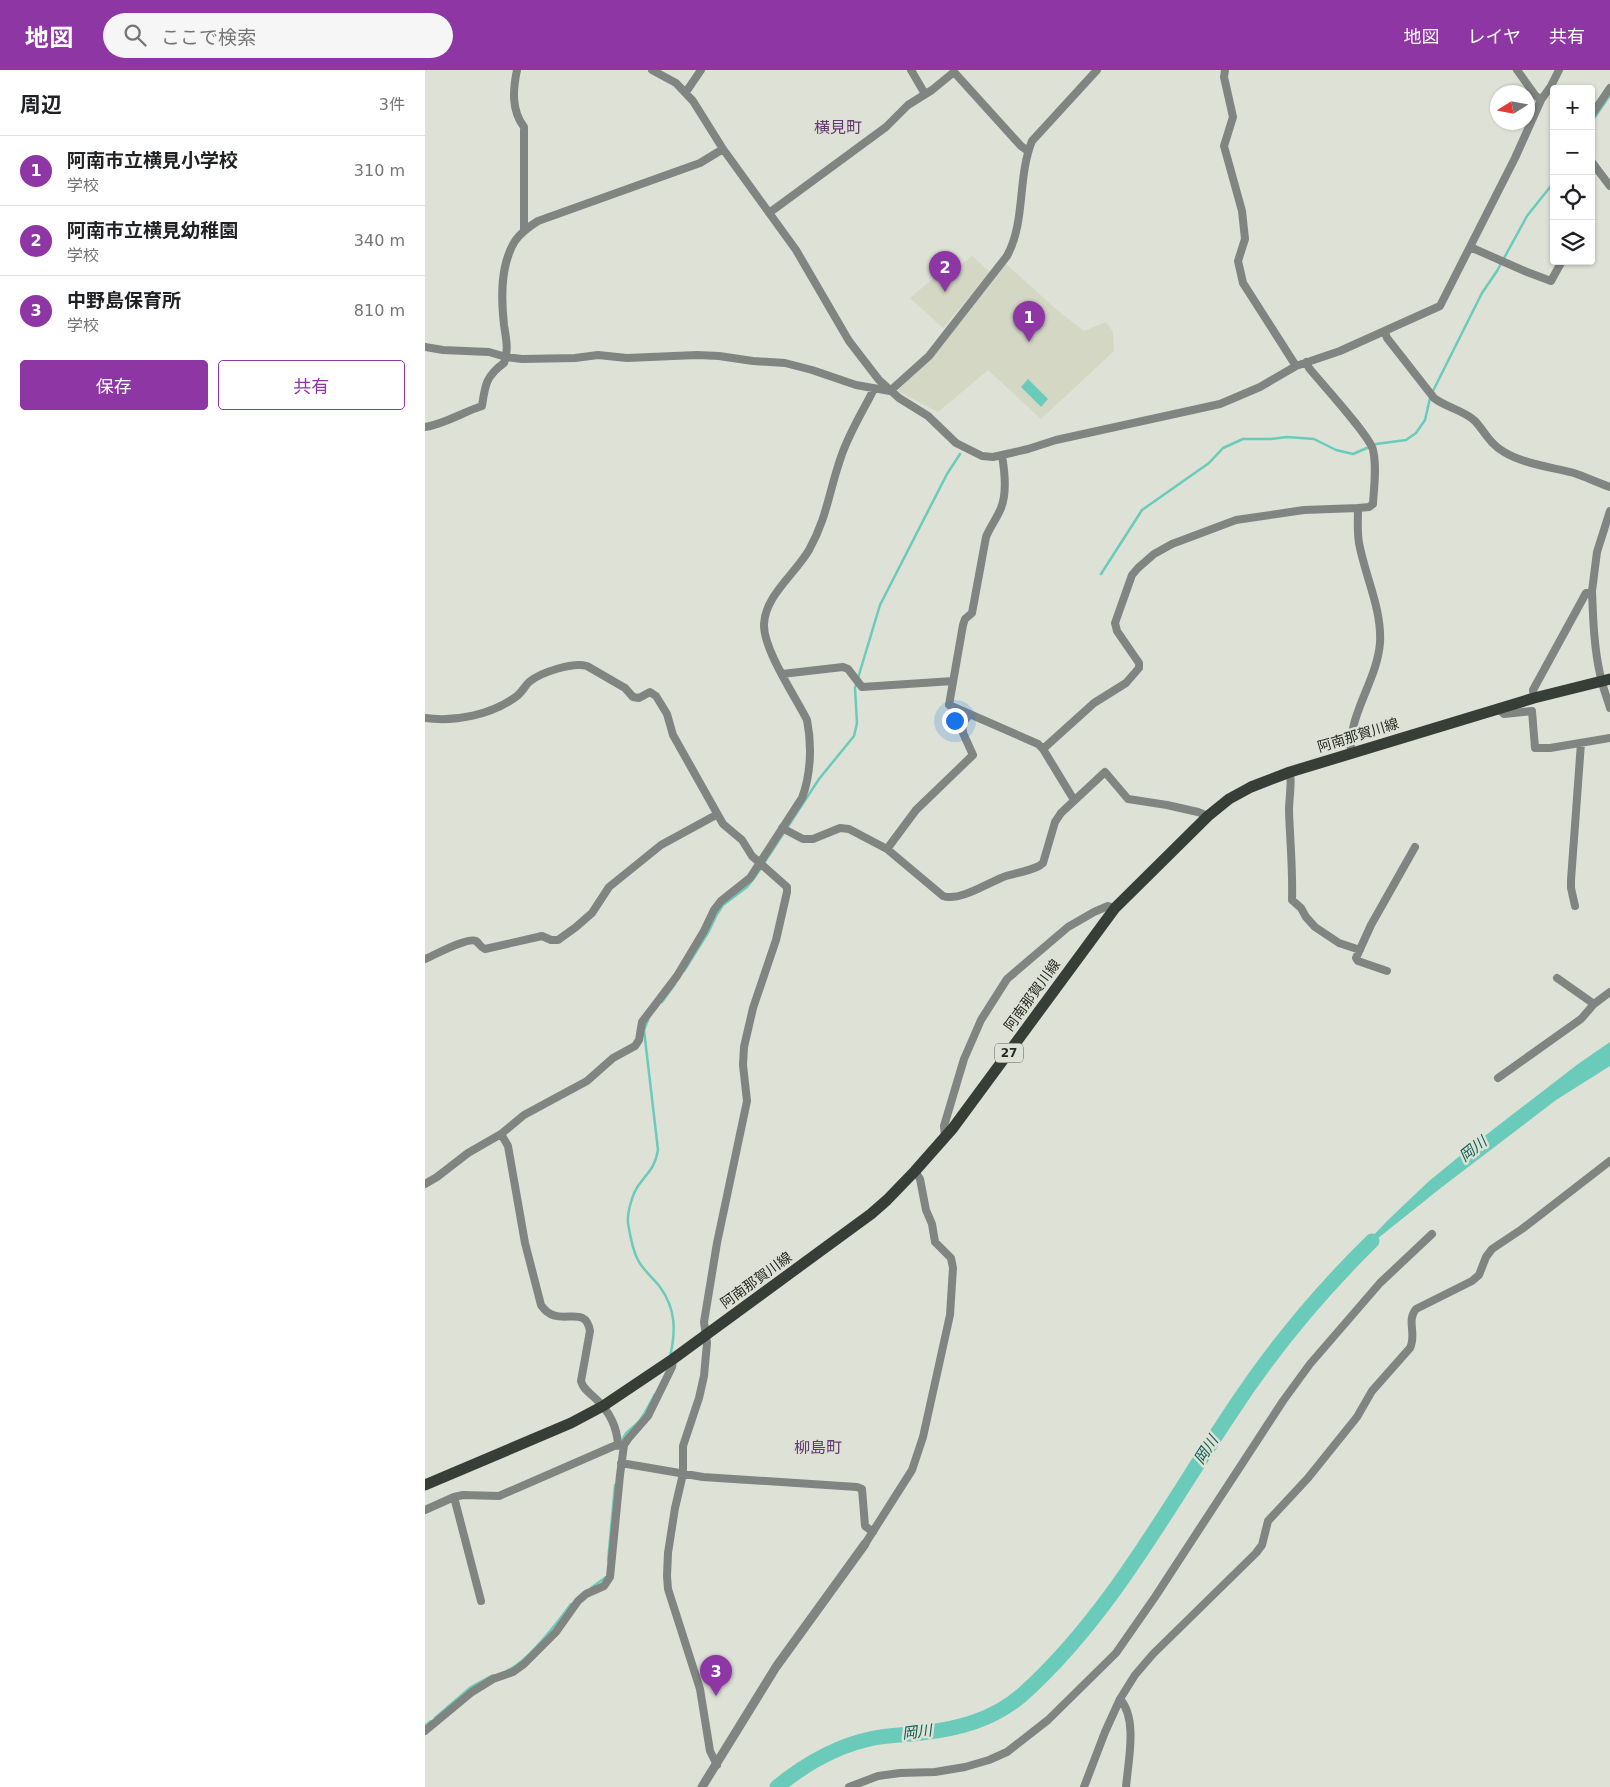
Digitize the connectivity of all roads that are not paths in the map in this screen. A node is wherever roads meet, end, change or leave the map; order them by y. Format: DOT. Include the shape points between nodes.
graph roads {
  1 [pos="517,70"];
  2 [pos="652,70"];
  3 [pos="701,70"];
  4 [pos="911,70"];
  5 [pos="1097,70"];
  6 [pos="1225,70"];
  7 [pos="1517,70"];
  8 [pos="1559,70"];
  9 [pos="1610,88"];
  10 [pos="686,92"];
  11 [pos="925,94"];
  12 [pos="1541,100"];
  13 [pos="1595,110"];
  14 [pos="723,149"];
  15 [pos="1028,151"];
  16 [pos="1595,166"];
  17 [pos="1610,186"];
  18 [pos="769,213"];
  19 [pos="524,230"];
  20 [pos="1470,246"];
  21 [pos="1559,265"];
  22 [pos="1385,332"];
  23 [pos="425,347"];
  24 [pos="506,357"];
  25 [pos="1306,362"];
  26 [pos="1296,366"];
  27 [pos="874,389"];
  28 [pos="890,391"];
  29 [pos="425,428"];
  30 [pos="1002,456"];
  31 [pos="1610,488"];
  32 [pos="1358,508"];
  33 [pos="1610,511"];
  34 [pos="1592,591"];
  35 [pos="783,674"];
  36 [pos="1606,680"];
  37 [pos="953,681"];
  38 [pos="1534,698"];
  39 [pos="1610,708"];
  40 [pos="1498,709"];
  41 [pos="969,715"];
  42 [pos="425,718"];
  43 [pos="1610,738"];
  44 [pos="1581,743"];
  45 [pos="1043,749"];
  46 [pos="1351,753"];
  47 [pos="1289,772"];
  48 [pos="1074,800"];
  49 [pos="716,815"];
  50 [pos="1208,816"];
  51 [pos="786,830"];
  52 [pos="1415,847"];
  53 [pos="887,849"];
  54 [pos="762,865"];
  55 [pos="1575,906"];
  56 [pos="1115,908"];
  57 [pos="1360,950"];
  58 [pos="425,959"];
  59 [pos="1387,971"];
  60 [pos="1557,978"];
  61 [pos="1610,992"];
  62 [pos="1594,1004"];
  63 [pos="1498,1078"];
  64 [pos="501,1134"];
  65 [pos="945,1138"];
  66 [pos="1610,1161"];
  67 [pos="915,1171"];
  68 [pos="425,1184"];
  69 [pos="1432,1234"];
  70 [pos="706,1335"];
  71 [pos="673,1359"];
  72 [pos="603,1406"];
  73 [pos="621,1445"];
  74 [pos="621,1463"];
  75 [pos="683,1474"];
  76 [pos="425,1485"];
  77 [pos="454,1496"];
  78 [pos="425,1510"];
  79 [pos="873,1532"];
  80 [pos="865,1544"];
  81 [pos="481,1602"];
  82 [pos="1120,1699"];
  83 [pos="425,1731"];
  84 [pos="717,1765"];
  85 [pos="703,1787"];
  86 [pos="849,1787"];
  87 [pos="1084,1787"];
  88 [pos="1126,1787"];
  1 -- 19 [label="street" via="514,98 518,119 524,127"];
  2 -- 10 [label="street"];
  3 -- 10 [label="street"];
  4 -- 11 [label="street"];
  5 -- 15 [label="street" via="1032,141"];
  6 -- 26 [label="street" via="1233,117 1224,146 1242,211 1245,238 1239,261 1243,283"];
  7 -- 12 [label="street"];
  8 -- 12 [label="street"];
  9 -- 13 [label="street"];
  10 -- 14 [label="street"];
  11 -- 15 [label="street" via="954,72"];
  11 -- 18 [label="street" via="908,105 886,127"];
  12 -- 20 [label="street"];
  14 -- 18 [label="street"];
  14 -- 19 [label="street" via="700,162 538,221"];
  15 -- 28 [label="street" via="1018,229 1007,256 929,356"];
  16 -- 17 [label="street"];
  18 -- 28 [label="street" via="796,250 849,341"];
  19 -- 24 [label="street" via="507,258 503,279"];
  20 -- 21 [label="street" via="1551,281"];
  20 -- 22 [label="street" via="1440,306"];
  22 -- 25 [label="street" via="1340,352"];
  22 -- 31 [label="street" via="1434,398 1475,422 1498,448"];
  23 -- 24 [label="street" via="489,352"];
  24 -- 27 [label="street" via="719,356 785,363"];
  24 -- 29 [label="street" via="486,381 482,406"];
  25 -- 26 [label="street"];
  25 -- 32 [label="street" via="1371,443 1375,467 1373,504"];
  26 -- 30 [label="street" via="1260,387 1220,404 1057,440"];
  27 -- 28 [label="street"];
  27 -- 35 [label="street" via="841,456 821,528 808,552 766,607 763,625 767,642"];
  28 -- 30 [label="street" via="928,416 956,443 982,456"];
  30 -- 37 [label="street" via="1004,498 986,537 972,613 963,625"];
  32 -- 45 [label="street" via="1304,510 1236,520 1154,554 1132,575 1115,623 1139,668 1126,683 1094,703"];
  32 -- 46 [label="street" via="1357,533 1377,610 1380,643 1352,733"];
  33 -- 34 [label="street" via="1597,552"];
  34 -- 36 [label="street" via="1597,658"];
  34 -- 38 [label="street" via="1586,594 1555,649 1533,690"];
  35 -- 37 [label="street" via="843,667 862,687"];
  35 -- 51 [label="street" via="807,720 809,731 807,785"];
  36 -- 38 [label="main road, 阿南那賀川線 / 27"];
  36 -- 39 [label="street"];
  37 -- 41 [label="street" via="949,705"];
  38 -- 40 [label="main road, 阿南那賀川線 / 27"];
  40 -- 44 [label="street" via="1504,714 1532,711 1535,748"];
  40 -- 46 [label="main road, 阿南那賀川線 / 27"];
  41 -- 45 [label="street"];
  41 -- 53 [label="street" via="962,724 973,755 916,810"];
  42 -- 49 [label="street" via="450,719 494,708 511,700 545,672 580,664 587,666 625,688 633,697 639,698 650,692 656,696"];
  43 -- 44 [label="street"];
  44 -- 55 [label="street" via="1571,880"];
  45 -- 48 [label="street"];
  46 -- 47 [label="main road, 阿南那賀川線 / 27"];
  47 -- 50 [label="main road, 阿南那賀川線 / 27" via="1251,787"];
  47 -- 57 [label="street" via="1292,900 1315,927 1339,943"];
  48 -- 50 [label="street" via="1105,772 1128,799"];
  48 -- 53 [label="street" via="1055,822 1043,863 948,898"];
  49 -- 54 [label="street" via="743,840 752,856"];
  49 -- 58 [label="street" via="661,845 609,887 592,912 558,940 542,936 485,949 468,940"];
  50 -- 56 [label="main road, 阿南那賀川線 / 27"];
  51 -- 53 [label="street" via="803,839 813,839 840,828 849,829"];
  51 -- 54 [label="street"];
  52 -- 57 [label="street"];
  54 -- 64 [label="street" via="714,910 677,976 642,1022 635,1046 613,1058 587,1081 524,1114"];
  54 -- 70 [label="street" via="787,888 787,892 744,1047 747,1101 717,1243 704,1322"];
  56 -- 65 [label="main road, 阿南那賀川線 / 27"];
  56 -- 65 [label="street" via="1108,906 1068,927 1007,979 981,1020 964,1059 943,1126"];
  57 -- 59 [label="street" via="1355,958"];
  60 -- 62 [label="street"];
  61 -- 62 [label="street"];
  62 -- 63 [label="street" via="1581,1019"];
  64 -- 68 [label="street"];
  64 -- 72 [label="street" via="508,1146 525,1243 541,1305 553,1317 579,1316 589,1323 581,1381"];
  65 -- 67 [label="main road, 阿南那賀川線 / 27"];
  66 -- 82 [label="street" via="1492,1249 1485,1257 1479,1275 1416,1309 1410,1320 1413,1341 1410,1348 1372,1391 1357,1417 1308,1478 1268,1521 1262,1545 1256,1554 1153,1654"];
  67 -- 70 [label="main road, 阿南那賀川線 / 27" via="871,1214"];
  67 -- 79 [label="street" via="933,1224 935,1242 951,1258 949,1315 923,1436 912,1470"];
  69 -- 86 [label="street" via="1380,1283 1309,1364 1115,1653 1048,1720 1007,1752 989,1760 935,1772 879,1776"];
  70 -- 71 [label="main road, 阿南那賀川線 / 27"];
  70 -- 75 [label="street" via="704,1376 683,1446"];
  71 -- 72 [label="main road, 阿南那賀川線 / 27"];
  71 -- 73 [label="street" via="648,1416"];
  72 -- 73 [label="street" via="615,1424"];
  72 -- 76 [label="main road, 阿南那賀川線 / 27" via="571,1423"];
  73 -- 74 [label="street"];
  73 -- 77 [label="street" via="499,1496"];
  74 -- 75 [label="street"];
  74 -- 83 [label="street" via="610,1577 604,1586 578,1601 556,1632 524,1664 472,1692"];
  75 -- 79 [label="street" via="857,1487 862,1489 865,1526"];
  75 -- 84 [label="street" via="675,1508 667,1576 700,1689 710,1751"];
  77 -- 78 [label="street"];
  77 -- 81 [label="street"];
  79 -- 80 [label="street"];
  80 -- 84 [label="street" via="776,1667"];
  82 -- 87 [label="street"];
  82 -- 88 [label="street" via="1131,1726"];
  84 -- 85 [label="street"];
}
